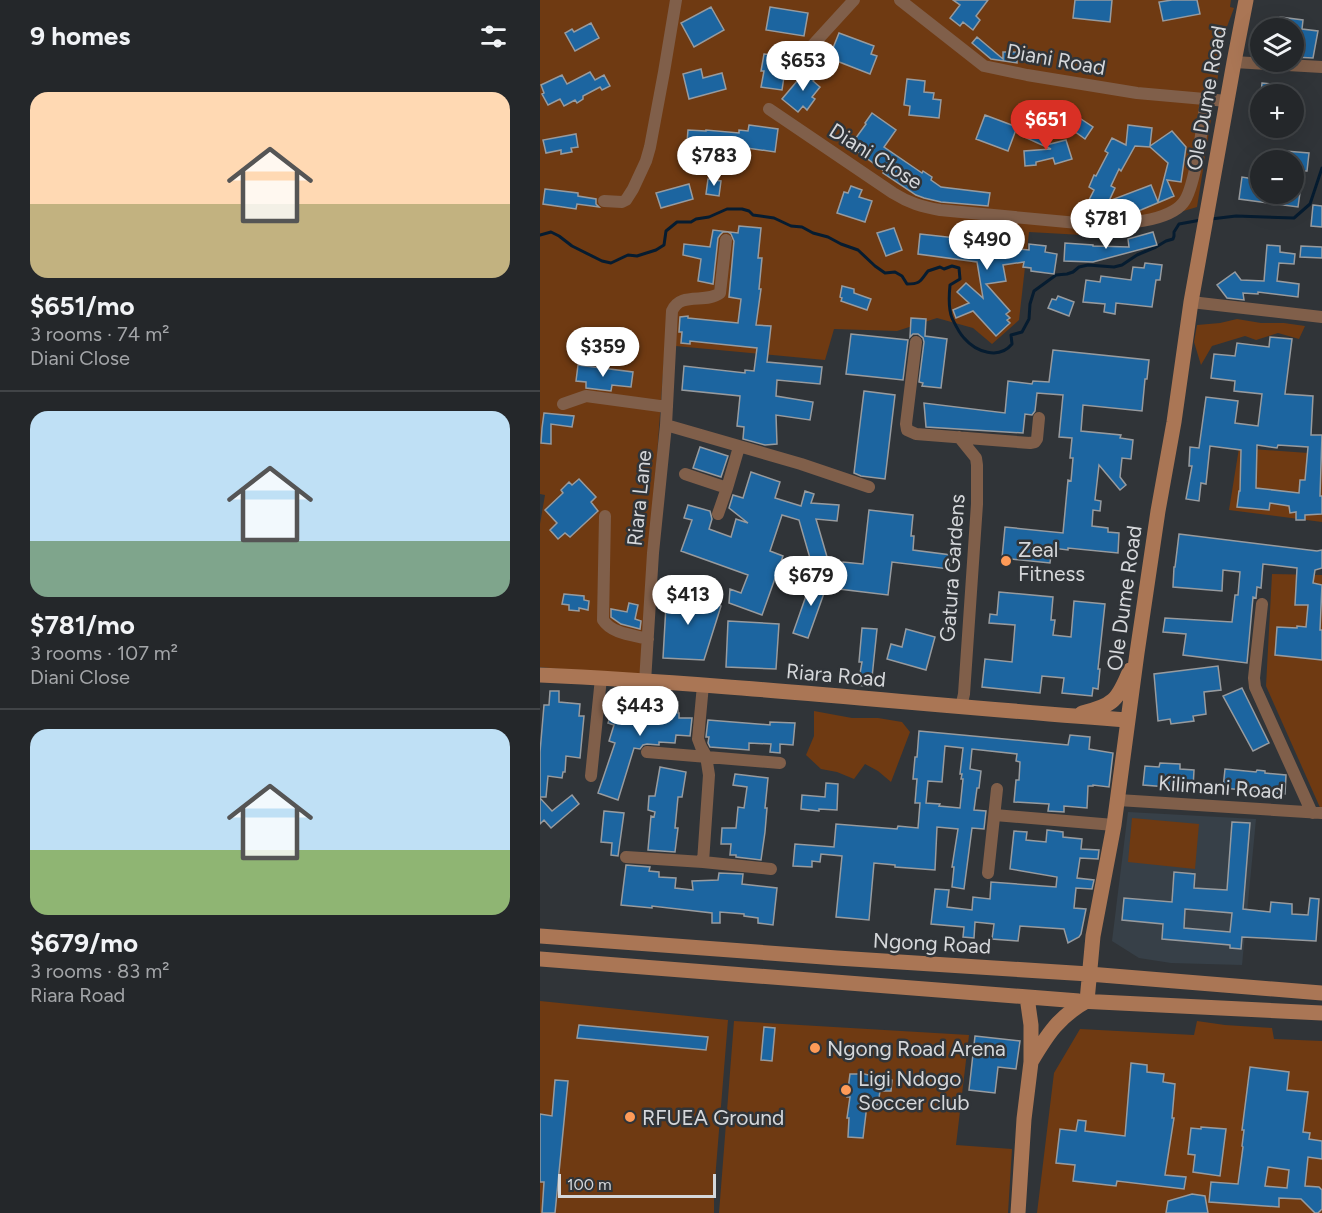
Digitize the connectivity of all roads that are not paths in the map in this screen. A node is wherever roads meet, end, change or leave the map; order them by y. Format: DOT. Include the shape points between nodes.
graph roads {
  1 [pos="676,0"];
  2 [pos="854,0"];
  3 [pos="900,0"];
  4 [pos="1246,0"];
  5 [pos="810,48"];
  6 [pos="1234,62"];
  7 [pos="1322,67"];
  8 [pos="1206,99"];
  9 [pos="1227,101"];
  10 [pos="769,109"];
  11 [pos="604,201"];
  12 [pos="726,240"];
  13 [pos="1191,303"];
  14 [pos="1322,317"];
  15 [pos="916,342"];
  16 [pos="563,404"];
  17 [pos="667,407"];
  18 [pos="1039,418"];
  19 [pos="666,425"];
  20 [pos="958,438"];
  21 [pos="739,447"];
  22 [pos="685,474"];
  23 [pos="869,486"];
  24 [pos="727,488"];
  25 [pos="718,514"];
  26 [pos="605,516"];
  27 [pos="1262,604"];
  28 [pos="648,639"];
  29 [pos="1137,653"];
  30 [pos="540,675"];
  31 [pos="601,678"];
  32 [pos="645,682"];
  33 [pos="703,685"];
  34 [pos="961,707"];
  35 [pos="1070,716"];
  36 [pos="1128,720"];
  37 [pos="647,752"];
  38 [pos="706,756"];
  39 [pos="780,762"];
  40 [pos="591,776"];
  41 [pos="997,789"];
  42 [pos="1118,800"];
  43 [pos="1317,813"];
  44 [pos="995,815"];
  45 [pos="1114,825"];
  46 [pos="626,857"];
  47 [pos="703,862"];
  48 [pos="771,869"];
  49 [pos="988,873"];
  50 [pos="540,936"];
  51 [pos="540,960"];
  52 [pos="1089,974"];
  53 [pos="1322,993"];
  54 [pos="1027,997"];
  55 [pos="1086,1001"];
  56 [pos="1322,1013"];
  57 [pos="1031,1062"];
  58 [pos="1018,1213"];
  1 -- 11 [label="street" via="646,161 627,200"];
  2 -- 5 [label="street"];
  3 -- 8 [label="street, Diani Road" via="984,66 1137,93"];
  4 -- 6 [label="street, Ole Dume Road"];
  6 -- 7 [label="street"];
  6 -- 9 [label="street, Ole Dume Road"];
  8 -- 9 [label="street, Diani Road"];
  8 -- 10 [label="street, Diani Close" via="1190,189 1183,204 1149,220 1099,225 921,207 893,193"];
  9 -- 13 [label="street, Ole Dume Road"];
  12 -- 17 [label="street, Riara Lane" via="720,293 716,297 679,302 672,311"];
  13 -- 14 [label="street"];
  13 -- 29 [label="street, Ole Dume Road"];
  15 -- 20 [label="street" via="907,430"];
  16 -- 17 [label="street" via="586,396"];
  17 -- 19 [label="street, Riara Lane"];
  18 -- 20 [label="street" via="1035,442"];
  19 -- 21 [label="street, Riara Lane"];
  19 -- 28 [label="street, Riara Lane"];
  20 -- 34 [label="street, Gatura Gardens" via="976,458 977,465"];
  21 -- 23 [label="street, Riara Lane"];
  21 -- 24 [label="street"];
  22 -- 24 [label="street"];
  24 -- 25 [label="street"];
  26 -- 28 [label="street" via="603,620 613,630"];
  27 -- 43 [label="street" via="1255,687"];
  28 -- 32 [label="street, Riara Lane"];
  29 -- 35 [label="street" via="1120,692 1110,704"];
  29 -- 36 [label="street, Ole Dume Road"];
  30 -- 31 [label="street, Riara Road"];
  31 -- 32 [label="street, Riara Road"];
  31 -- 40 [label="street"];
  32 -- 33 [label="street, Riara Road"];
  33 -- 34 [label="street, Riara Road"];
  33 -- 38 [label="street" via="698,739"];
  34 -- 35 [label="street, Riara Road"];
  35 -- 36 [label="street, Riara Road"];
  36 -- 42 [label="street, Ole Dume Road"];
  37 -- 38 [label="street"];
  38 -- 39 [label="street"];
  38 -- 47 [label="street" via="709,775"];
  41 -- 44 [label="street"];
  42 -- 43 [label="street, Kilimani Road"];
  42 -- 45 [label="street, Ole Dume Road"];
  44 -- 45 [label="street"];
  44 -- 49 [label="street"];
  45 -- 52 [label="street, Ole Dume Road"];
  46 -- 47 [label="street"];
  47 -- 48 [label="street"];
  50 -- 52 [label="street, Ngong Road"];
  51 -- 54 [label="street"];
  52 -- 53 [label="street, Ngong Road"];
  52 -- 55 [label="street, Ole Dume Road"];
  54 -- 55 [label="street"];
  54 -- 57 [label="street"];
  55 -- 56 [label="street"];
  55 -- 57 [label="street" via="1060,1019"];
  57 -- 58 [label="street"];
}
